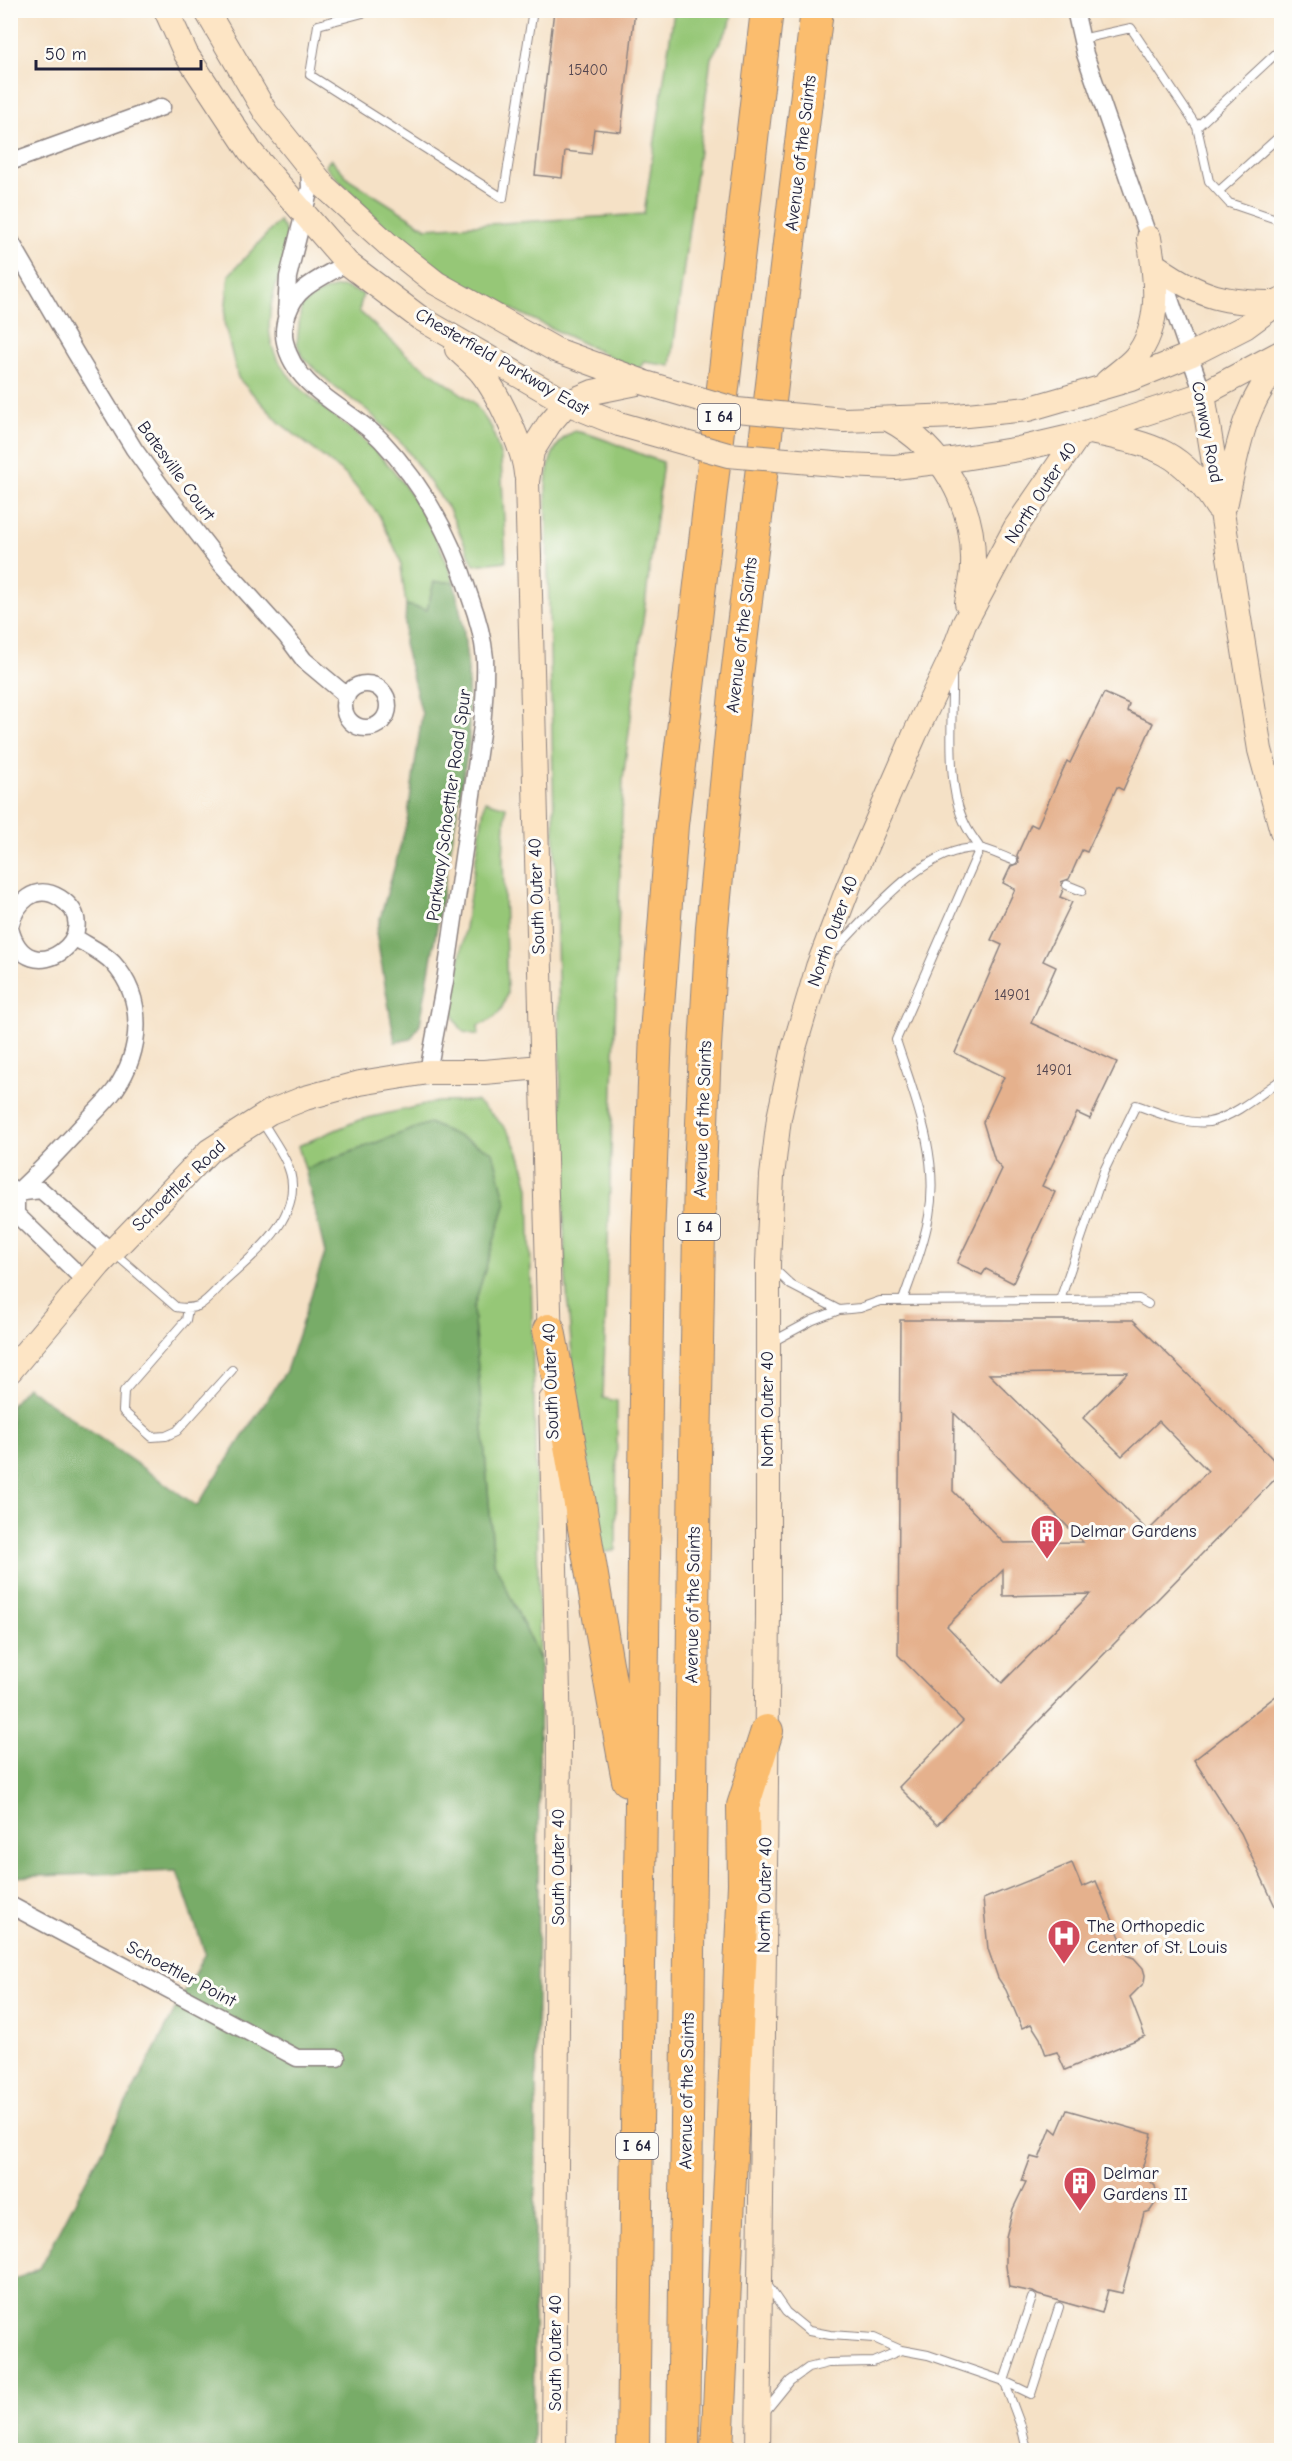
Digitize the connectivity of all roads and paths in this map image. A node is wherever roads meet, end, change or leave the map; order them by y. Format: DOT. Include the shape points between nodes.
graph roads {
  1 [pos="166,10"];
  2 [pos="206,10"];
  3 [pos="374,10"];
  4 [pos="533,10"];
  5 [pos="767,10"];
  6 [pos="817,10"];
  7 [pos="1075,10"];
  8 [pos="1081,39"];
  9 [pos="1281,48"];
  10 [pos="162,107"];
  11 [pos="1197,127"];
  12 [pos="1281,134"];
  13 [pos="10,162"];
  14 [pos="309,166"];
  15 [pos="1219,191"];
  16 [pos="304,213"];
  17 [pos="1281,221"];
  18 [pos="1149,238"];
  19 [pos="10,240"];
  20 [pos="347,263"];
  21 [pos="1160,268"];
  22 [pos="1279,302"];
  23 [pos="429,323"];
  24 [pos="285,324"];
  25 [pos="1281,352"];
  26 [pos="1190,355"];
  27 [pos="1281,360"];
  28 [pos="630,381"];
  29 [pos="1101,388"];
  30 [pos="1203,394"];
  31 [pos="567,403"];
  32 [pos="888,419"];
  33 [pos="1083,433"];
  34 [pos="942,461"];
  35 [pos="527,481"];
  36 [pos="1223,516"];
  37 [pos="964,624"];
  38 [pos="951,656"];
  39 [pos="347,696"];
  40 [pos="1281,831"];
  41 [pos="980,848"];
  42 [pos="1013,860"];
  43 [pos="1067,885"];
  44 [pos="1082,891"];
  45 [pos="10,927"];
  46 [pos="74,937"];
  47 [pos="818,967"];
  48 [pos="541,1066"];
  49 [pos="428,1072"];
  50 [pos="1281,1079"];
  51 [pos="260,1118"];
  52 [pos="13,1190"];
  53 [pos="112,1252"];
  54 [pos="768,1263"];
  55 [pos="85,1281"];
  56 [pos="903,1300"];
  57 [pos="1060,1300"];
  58 [pos="1148,1304"];
  59 [pos="188,1309"];
  60 [pos="839,1310"];
  61 [pos="549,1330"];
  62 [pos="767,1345"];
  63 [pos="232,1370"];
  64 [pos="10,1371"];
  65 [pos="767,1731"];
  66 [pos="640,1842"];
  67 [pos="10,1905"];
  68 [pos="337,2058"];
  69 [pos="760,2274"];
  70 [pos="1032,2298"];
  71 [pos="1059,2307"];
  72 [pos="900,2350"];
  73 [pos="1004,2381"];
  74 [pos="758,2420"];
  75 [pos="554,2451"];
  76 [pos="633,2451"];
  77 [pos="683,2451"];
  78 [pos="717,2451"];
  79 [pos="758,2451"];
  80 [pos="1027,2451"];
  1 -- 16 [label="street, Chesterfield Parkway East" via="186,54 221,109 250,151"];
  2 -- 14 [label="street, Chesterfield Parkway East" via="266,113"];
  3 -- 4 [label="lane" via="318,26 310,75 503,198"];
  5 -- 66 [label="highway, I 64" via="672,825 662,946 648,1237"];
  6 -- 77 [label="highway, Avenue of the Saints / I 64" via="736,684 712,927 705,1047 695,1433"];
  7 -- 8 [label="street, Conway Road"];
  8 -- 11 [label="lane" via="1131,28"];
  8 -- 18 [label="street, Conway Road"];
  9 -- 11 [label="lane"];
  10 -- 13 [label="street"];
  11 -- 15 [label="lane" via="1209,181"];
  12 -- 15 [label="lane"];
  14 -- 16 [label="street, Parkway/Schoettler Road Spur" via="310,188"];
  14 -- 28 [label="street, Chesterfield Parkway East" via="325,187 436,283 556,350"];
  15 -- 17 [label="lane" via="1229,203"];
  16 -- 20 [label="street, Chesterfield Parkway East"];
  16 -- 24 [label="street, Parkway/Schoettler Road Spur" via="288,277"];
  18 -- 21 [label="street, Conway Road"];
  18 -- 29 [label="street" via="1156,278 1151,330 1135,357"];
  19 -- 39 [label="street, Batesville Court" via="134,449 160,485 304,660"];
  20 -- 23 [label="street, Chesterfield Parkway East"];
  20 -- 24 [label="street" via="303,290 290,308"];
  21 -- 22 [label="street" via="1205,294 1237,303"];
  21 -- 26 [label="street, Conway Road"];
  22 -- 26 [label="street, Chesterfield Parkway East" via="1245,327"];
  23 -- 31 [label="street, Chesterfield Parkway East"];
  23 -- 35 [label="street" via="481,372 506,415"];
  24 -- 49 [label="street, Parkway/Schoettler Road Spur" via="284,340 290,361 302,378 381,440 425,494 455,551 478,620 486,687 482,726"];
  25 -- 30 [label="street, Chesterfield Parkway East"];
  26 -- 29 [label="street, Chesterfield Parkway East"];
  26 -- 30 [label="street, Conway Road"];
  27 -- 36 [label="street" via="1266,378 1242,426"];
  28 -- 31 [label="street, South Outer 40"];
  28 -- 32 [label="street, Chesterfield Parkway East, bridge" via="737,410 844,420"];
  29 -- 32 [label="street, Chesterfield Parkway East" via="1028,409"];
  30 -- 33 [label="street, Chesterfield Parkway East"];
  30 -- 36 [label="street, Conway Road"];
  31 -- 34 [label="street, Chesterfield Parkway East, bridge" via="619,424 728,454 896,467"];
  31 -- 35 [label="street, South Outer 40" via="532,451"];
  32 -- 34 [label="street"];
  33 -- 34 [label="street, Chesterfield Parkway East" via="1019,449"];
  33 -- 36 [label="street" via="1142,442 1167,452 1202,482"];
  33 -- 37 [label="street, North Outer 40" via="1016,527"];
  34 -- 37 [label="street" via="960,495 971,532 973,568"];
  35 -- 48 [label="street, South Outer 40"];
  36 -- 40 [label="street, Conway Road" via="1260,750"];
  37 -- 38 [label="street, North Outer 40"];
  38 -- 41 [label="lane" via="951,755 964,823"];
  38 -- 47 [label="street, North Outer 40" via="850,883"];
  41 -- 42 [label="lane"];
  41 -- 47 [label="lane" via="958,851 907,878"];
  41 -- 56 [label="lane" via="896,1040 927,1136 932,1177 929,1215"];
  43 -- 44 [label="lane"];
  45 -- 46 [label="street" via="19,948 36,958 58,956"];
  45 -- 46 [label="street" via="21,902 48,893 67,903 73,913"];
  46 -- 52 [label="street" via="111,961 126,979 137,1019 136,1042 115,1090 45,1167"];
  47 -- 54 [label="street, North Outer 40" via="779,1118"];
  48 -- 49 [label="street, Schoettler Road"];
  48 -- 61 [label="street, South Outer 40"];
  49 -- 51 [label="street, Schoettler Road" via="360,1083 305,1098"];
  50 -- 57 [label="lane" via="1234,1111 1209,1122 1183,1120 1136,1106 1104,1171"];
  51 -- 53 [label="street, Schoettler Road" via="209,1151"];
  51 -- 59 [label="lane" via="291,1171 293,1188 288,1206 280,1223 256,1252 200,1305"];
  52 -- 53 [label="street" via="41,1190"];
  52 -- 55 [label="street" via="16,1214"];
  53 -- 55 [label="street, Schoettler Road"];
  53 -- 59 [label="lane" via="176,1307"];
  54 -- 60 [label="lane" via="791,1285"];
  54 -- 62 [label="street, North Outer 40"];
  55 -- 64 [label="street, Schoettler Road"];
  56 -- 57 [label="lane"];
  56 -- 60 [label="lane"];
  57 -- 58 [label="lane" via="1139,1299"];
  59 -- 63 [label="lane" via="186,1320 124,1391 123,1411 152,1437 166,1436 177,1431"];
  60 -- 62 [label="lane"];
  61 -- 66 [label="highway"];
  61 -- 75 [label="street, South Outer 40" via="559,1737"];
  62 -- 65 [label="street, North Outer 40"];
  65 -- 69 [label="street, North Outer 40"];
  65 -- 78 [label="highway" via="743,1806 744,1884"];
  66 -- 76 [label="highway, I 64"];
  67 -- 68 [label="street, Schoettler Point" via="297,2058"];
  69 -- 72 [label="lane" via="786,2312 809,2331 874,2338"];
  69 -- 74 [label="street, North Outer 40"];
  70 -- 73 [label="lane"];
  71 -- 73 [label="lane" via="1030,2394"];
  72 -- 73 [label="lane" via="928,2355"];
  72 -- 74 [label="lane" via="873,2362 828,2363 808,2368 789,2380"];
  73 -- 80 [label="lane"];
  74 -- 79 [label="street, North Outer 40"];
}
